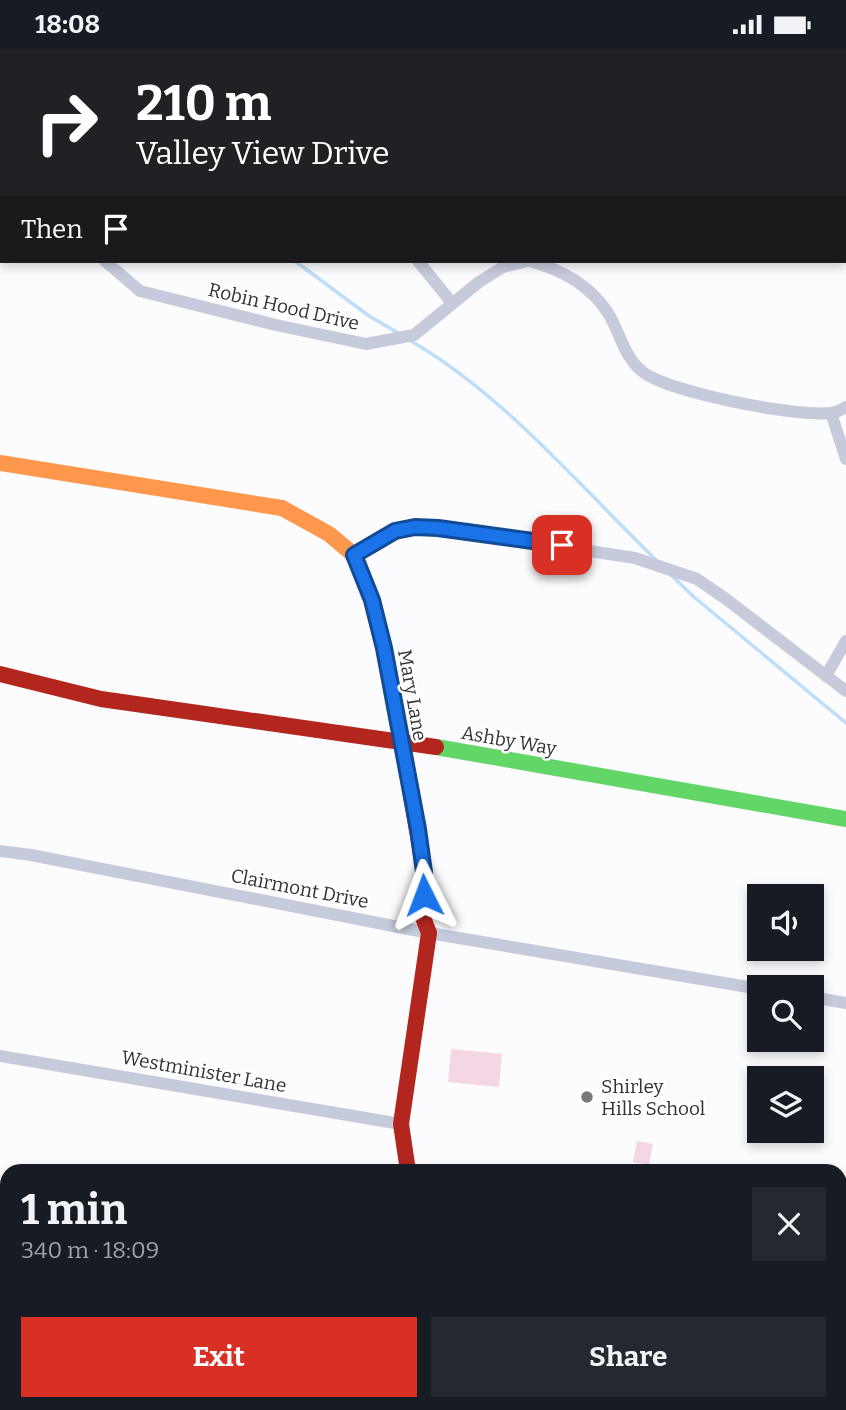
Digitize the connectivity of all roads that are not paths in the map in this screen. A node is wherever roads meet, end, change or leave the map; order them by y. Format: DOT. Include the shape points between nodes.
graph roads {
  1 [pos="107,263"];
  2 [pos="420,263"];
  3 [pos="520,263"];
  4 [pos="536,263"];
  5 [pos="452,303"];
  6 [pos="846,407"];
  7 [pos="831,413"];
  8 [pos="846,459"];
  9 [pos="0,463"];
  10 [pos="354,555"];
  11 [pos="846,641"];
  12 [pos="0,674"];
  13 [pos="826,675"];
  14 [pos="846,691"];
  15 [pos="400,741"];
  16 [pos="846,819"];
  17 [pos="0,851"];
  18 [pos="429,933"];
  19 [pos="747,987"];
  20 [pos="824,999"];
  21 [pos="846,1003"];
  22 [pos="0,1056"];
  23 [pos="401,1123"];
  24 [pos="407,1164"];
  1 -- 5 [label="street, Robin Hood Drive" via="140,291 366,344 414,335"];
  2 -- 5 [label="street"];
  3 -- 5 [label="street, Robin Hood Drive" via="503,267"];
  4 -- 7 [label="street, Robin Hood Drive" via="586,287 643,372 691,393"];
  6 -- 7 [label="street"];
  7 -- 8 [label="street"];
  9 -- 10 [label="street, Mary Lane" via="282,508 329,534"];
  10 -- 13 [label="street" via="395,531 415,527 635,558 696,579"];
  10 -- 15 [label="street, Mary Lane" via="384,648"];
  11 -- 13 [label="street"];
  12 -- 15 [label="street, Ashby Way" via="101,699"];
  13 -- 14 [label="street"];
  15 -- 16 [label="street, Ashby Way"];
  15 -- 18 [label="street, Mary Lane" via="418,829 424,872 422,915"];
  17 -- 18 [label="street, Clairmont Drive"];
  18 -- 19 [label="street, Clairmont Drive"];
  18 -- 23 [label="street, Mary Lane"];
  20 -- 21 [label="street"];
  22 -- 23 [label="street, Westminister Lane"];
  23 -- 24 [label="street, Mary Lane"];
}
